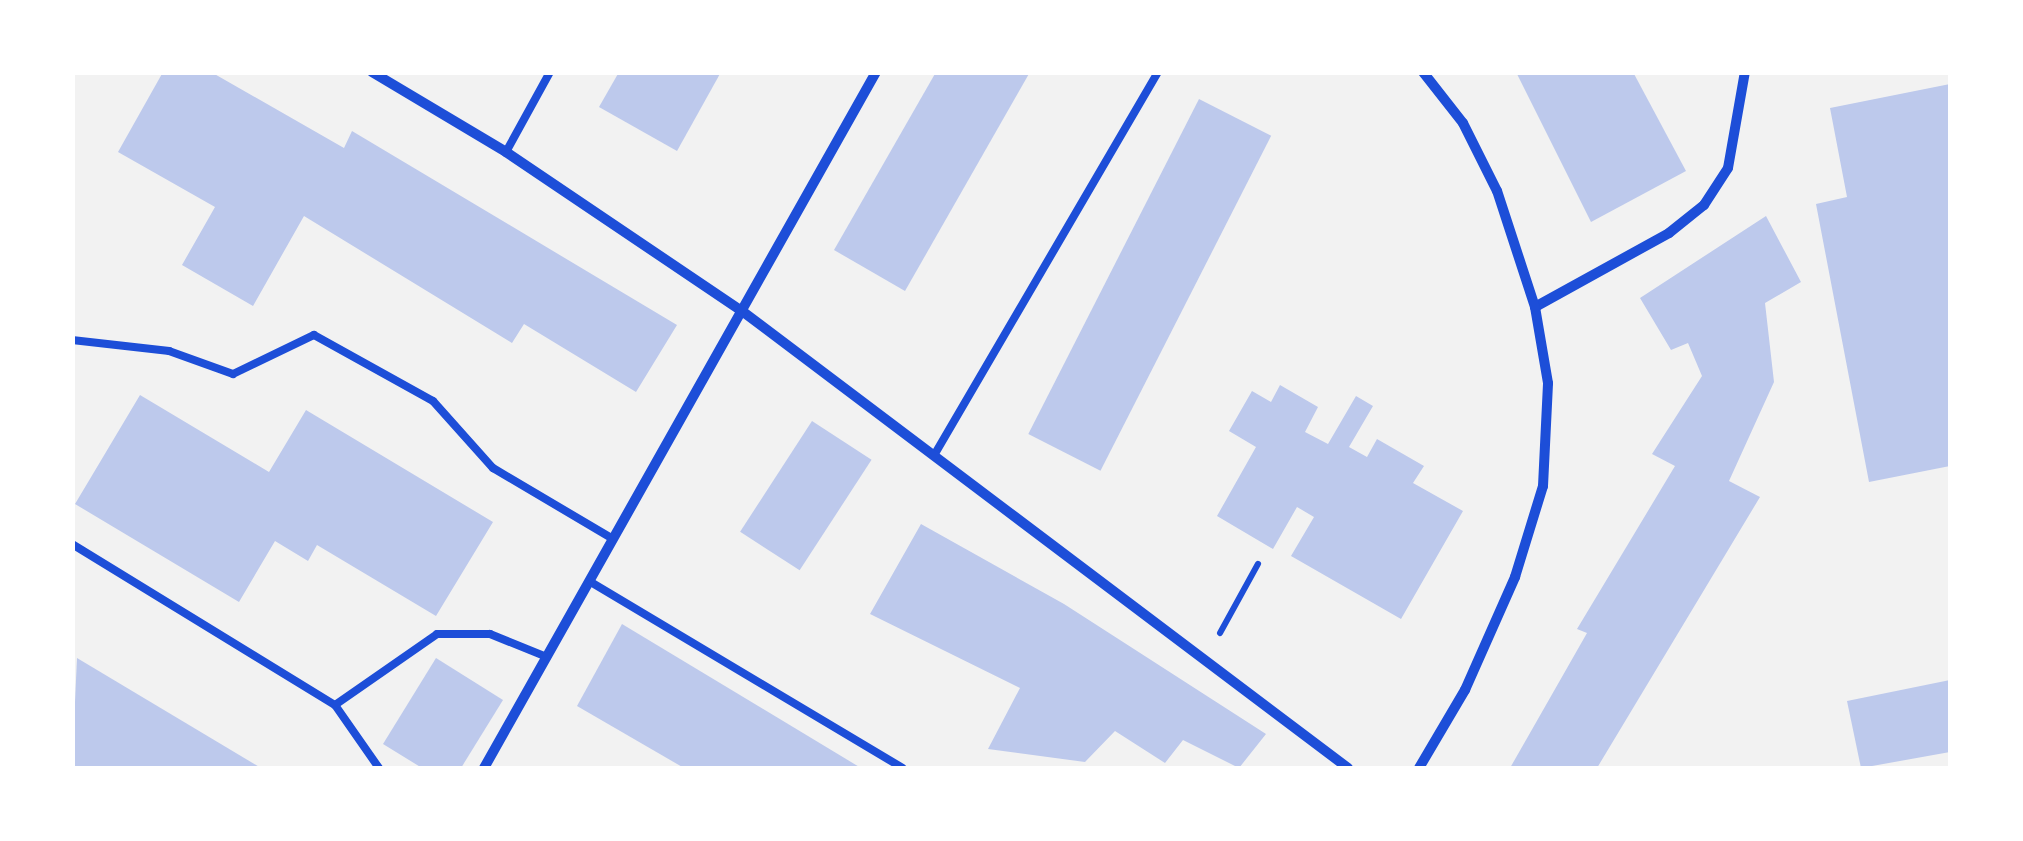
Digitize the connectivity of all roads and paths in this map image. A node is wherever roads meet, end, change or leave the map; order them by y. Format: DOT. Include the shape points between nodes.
graph roads {
  1 [pos="372,72"];
  2 [pos="550,72"];
  3 [pos="876,72"];
  4 [pos="1158,72"];
  5 [pos="1422,72"];
  6 [pos="1745,72"];
  7 [pos="506,152"];
  8 [pos="1535,307"];
  9 [pos="742,310"];
  10 [pos="72,340"];
  11 [pos="936,452"];
  12 [pos="613,539"];
  13 [pos="72,544"];
  14 [pos="1258,564"];
  15 [pos="589,581"];
  16 [pos="546,657"];
  17 [pos="1206,660"];
  18 [pos="335,705"];
  19 [pos="379,768"];
  20 [pos="484,768"];
  21 [pos="903,768"];
  22 [pos="1348,768"];
  23 [pos="1419,768"];
  1 -- 7 [label="street"];
  2 -- 7 [label="lane"];
  3 -- 9 [label="street"];
  4 -- 11 [label="lane"];
  5 -- 8 [label="street" via="1463,123 1497,192"];
  6 -- 8 [label="street" via="1728,168 1704,205 1669,233"];
  7 -- 9 [label="street"];
  8 -- 23 [label="street" via="1548,383 1543,486 1508,594 1465,690"];
  9 -- 11 [label="street"];
  9 -- 12 [label="street"];
  10 -- 12 [label="lane" via="170,350 233,374 314,335 433,402 493,468"];
  11 -- 17 [label="street"];
  12 -- 15 [label="street"];
  13 -- 18 [label="lane"];
  14 -- 17 [label="path"];
  15 -- 16 [label="street"];
  15 -- 21 [label="lane"];
  16 -- 18 [label="lane" via="490,634 437,634"];
  16 -- 20 [label="street"];
  17 -- 22 [label="street"];
  18 -- 19 [label="lane"];
}
